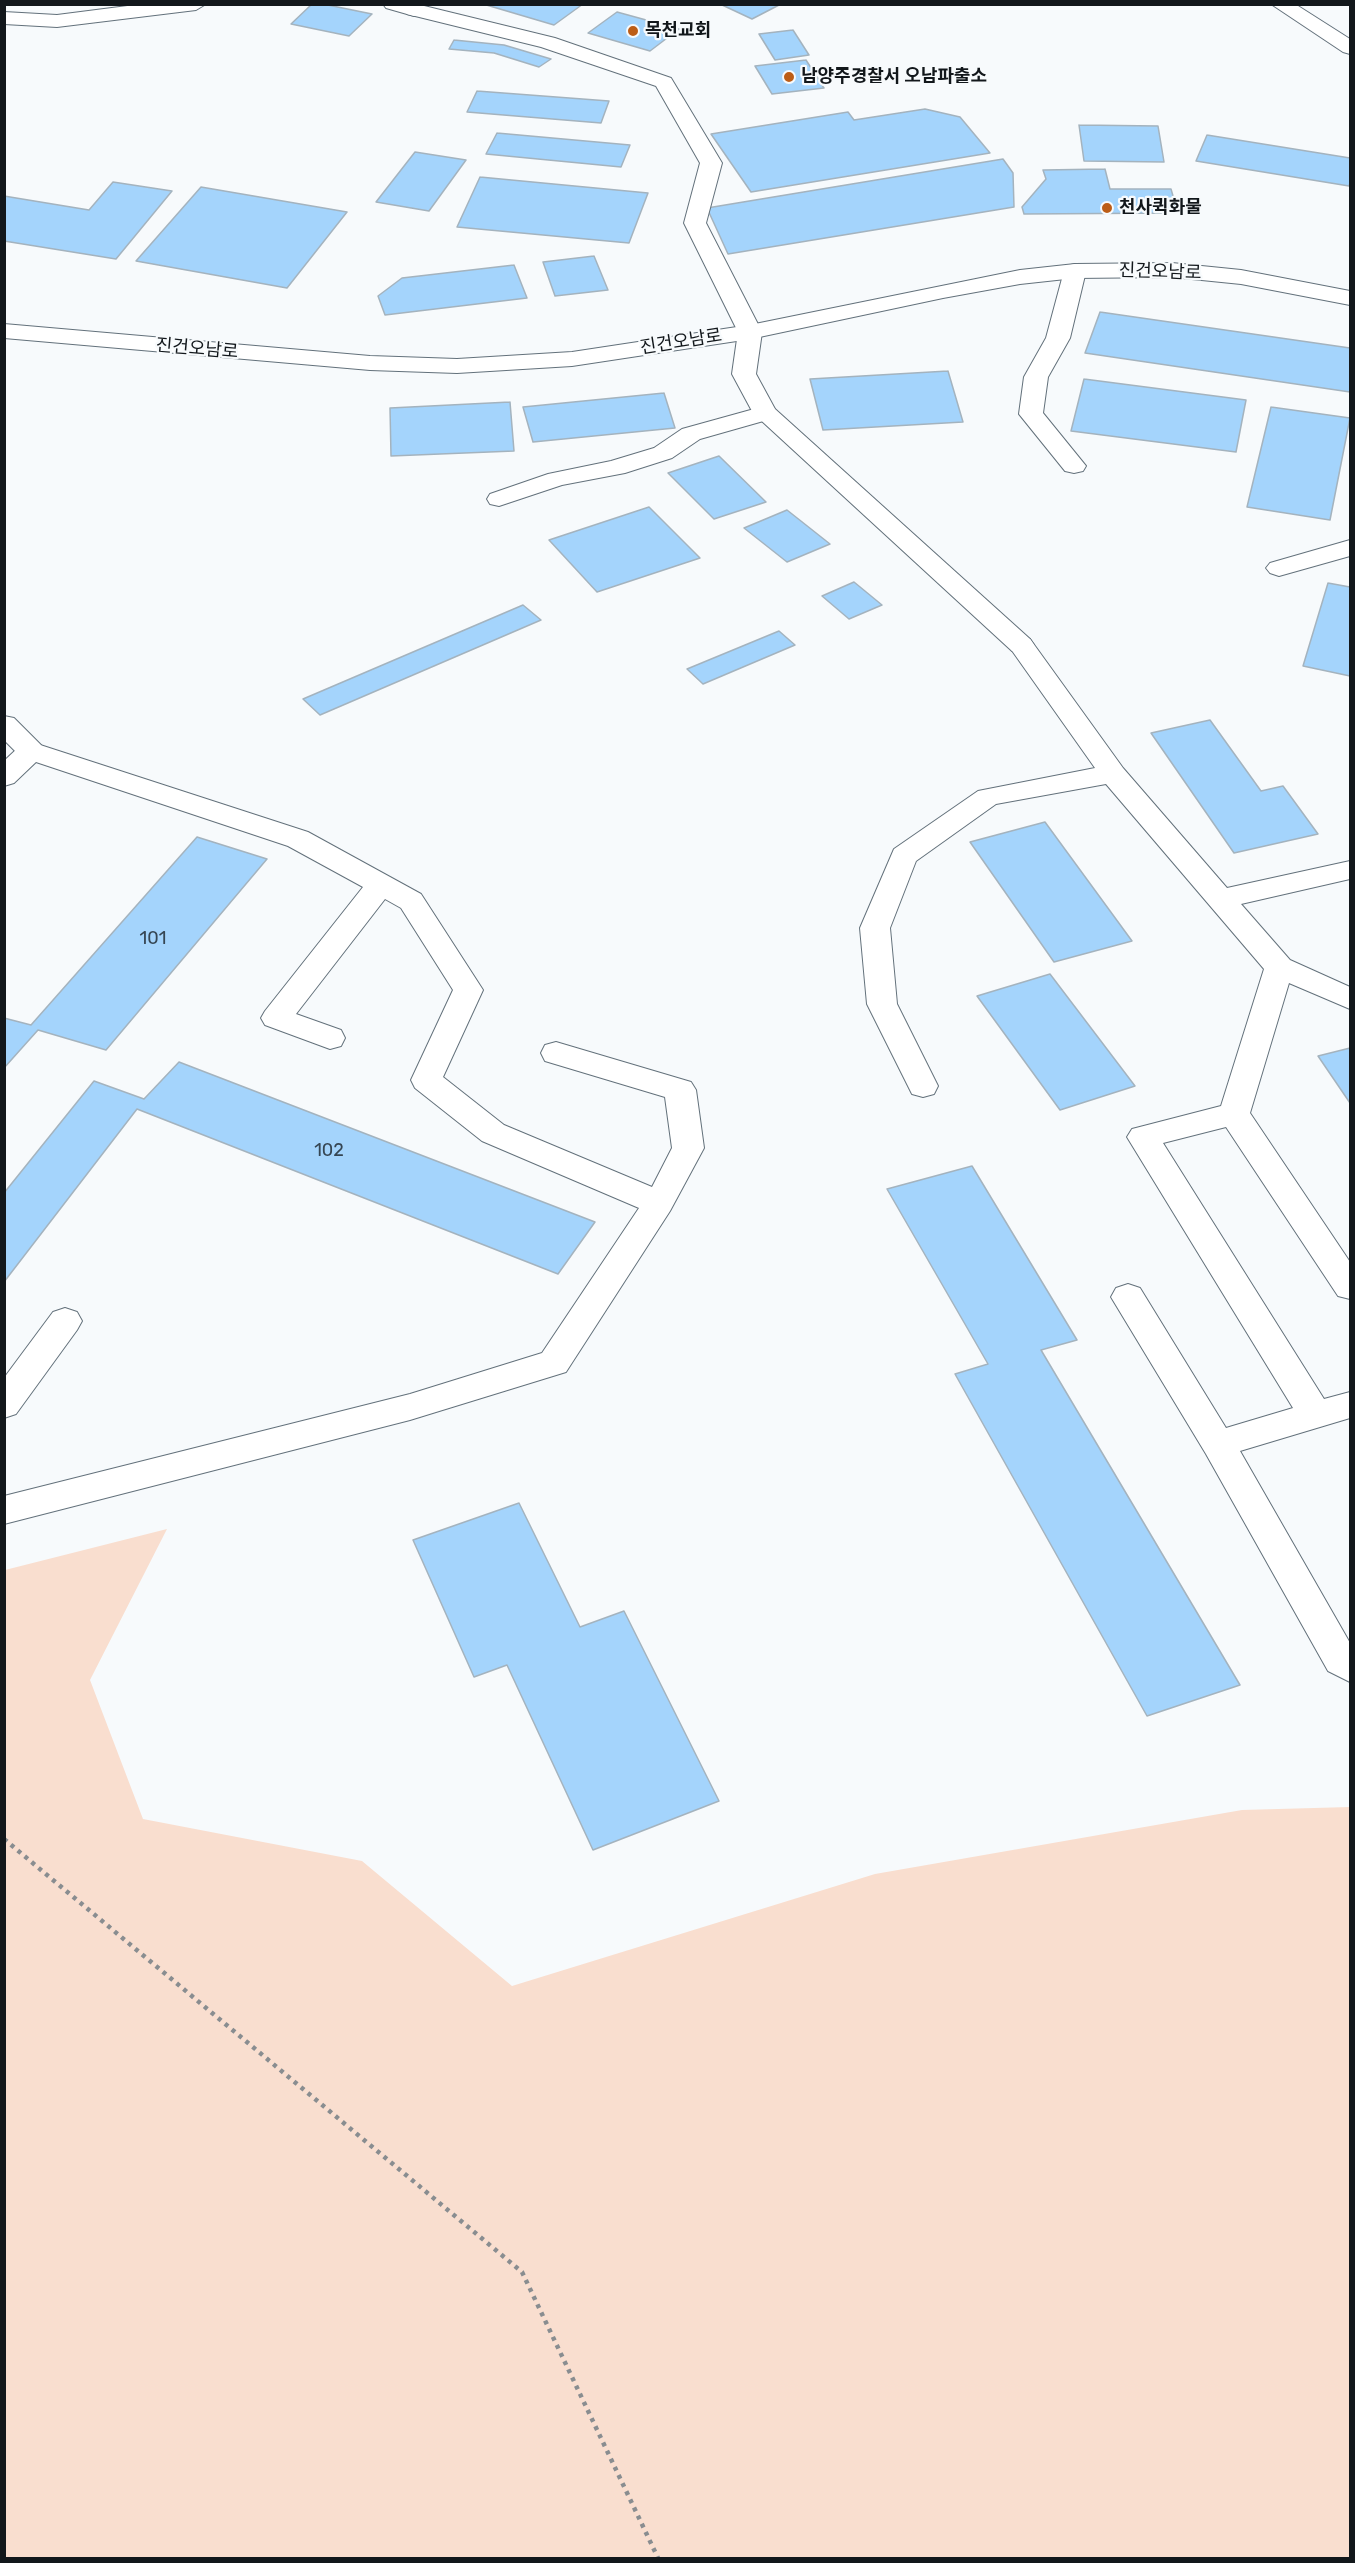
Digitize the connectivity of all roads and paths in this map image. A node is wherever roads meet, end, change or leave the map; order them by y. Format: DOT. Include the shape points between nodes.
graph roads {
  1 [pos="196,4"];
  2 [pos="393,4"];
  3 [pos="1281,4"];
  4 [pos="4,18"];
  5 [pos="1350,48"];
  6 [pos="1076,271"];
  7 [pos="1350,298"];
  8 [pos="4,331"];
  9 [pos="750,332"];
  10 [pos="765,413"];
  11 [pos="1074,466"];
  12 [pos="499,499"];
  13 [pos="1350,548"];
  14 [pos="1279,568"];
  15 [pos="4,724"];
  16 [pos="31,751"];
  17 [pos="1113,774"];
  18 [pos="4,777"];
  19 [pos="1350,870"];
  20 [pos="381,884"];
  21 [pos="1220,899"];
  22 [pos="1279,967"];
  23 [pos="1350,999"];
  24 [pos="330,1038"];
  25 [pos="556,1053"];
  26 [pos="923,1086"];
  27 [pos="1234,1114"];
  28 [pos="659,1203"];
  29 [pos="1350,1287"];
  30 [pos="1128,1297"];
  31 [pos="65,1321"];
  32 [pos="4,1405"];
  33 [pos="1350,1405"];
  34 [pos="1316,1416"];
  35 [pos="1218,1444"];
  36 [pos="4,1510"];
  37 [pos="1350,1666"];
  38 [pos="4,1839"];
  39 [pos="658,2559"];
  1 -- 4 [label="street" via="57,21"];
  2 -- 9 [label="street" via="548,42 664,82 711,163 695,224"];
  3 -- 5 [label="street"];
  6 -- 7 [label="street, 진건오남로" via="1172,270 1241,277"];
  6 -- 9 [label="street, 진건오남로" via="954,289"];
  6 -- 11 [label="street" via="1058,338 1036,377 1030,414"];
  8 -- 9 [label="street, 진건오남로" via="370,363 457,366 572,359"];
  9 -- 10 [label="street" via="744,374"];
  10 -- 12 [label="street" via="691,434 663,453 616,468 557,479"];
  10 -- 17 [label="street" via="1021,645"];
  13 -- 14 [label="street"];
  15 -- 16 [label="street"];
  16 -- 18 [label="street"];
  16 -- 20 [label="street" via="298,839"];
  17 -- 21 [label="street"];
  17 -- 26 [label="street" via="988,797 904,856 875,928 882,1004"];
  19 -- 21 [label="street"];
  20 -- 24 [label="street" via="276,1018"];
  20 -- 28 [label="street" via="411,901 468,990 426,1080 493,1133"];
  21 -- 22 [label="street"];
  22 -- 23 [label="street"];
  22 -- 27 [label="street"];
  25 -- 28 [label="street" via="680,1090 688,1148"];
  27 -- 29 [label="street"];
  27 -- 34 [label="street" via="1143,1137"];
  28 -- 36 [label="street" via="554,1363 410,1407"];
  30 -- 35 [label="street"];
  31 -- 32 [label="street"];
  33 -- 34 [label="street"];
  34 -- 35 [label="street"];
  35 -- 37 [label="street" via="1341,1660"];
  38 -- 39 [label="path" via="522,2272"];
}
